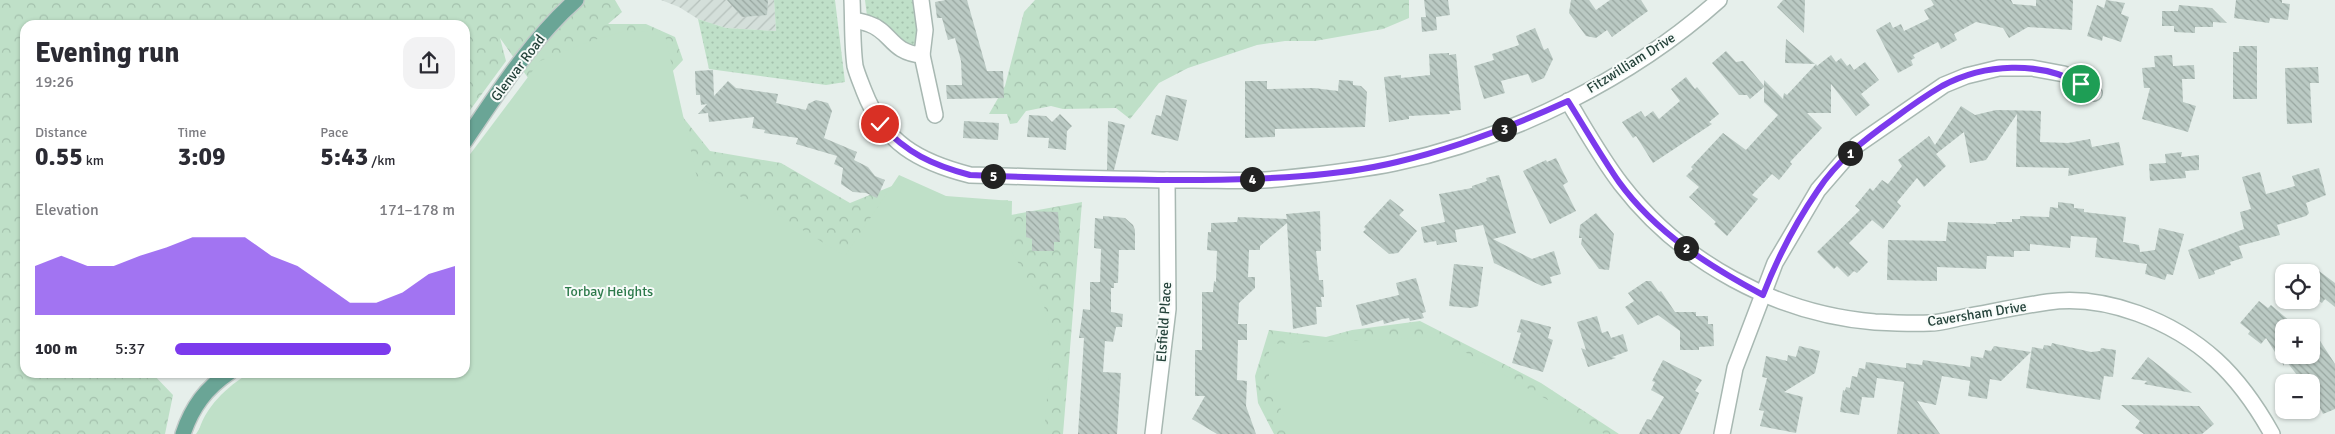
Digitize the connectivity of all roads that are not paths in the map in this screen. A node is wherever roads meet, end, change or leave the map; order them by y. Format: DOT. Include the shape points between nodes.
graph roads {
  1 [pos="576,0"];
  2 [pos="852,0"];
  3 [pos="920,0"];
  4 [pos="1719,0"];
  5 [pos="853,20"];
  6 [pos="922,55"];
  7 [pos="2094,93"];
  8 [pos="1568,101"];
  9 [pos="935,115"];
  10 [pos="470,134"];
  11 [pos="1167,180"];
  12 [pos="1763,295"];
  13 [pos="222,378"];
  14 [pos="182,434"];
  15 [pos="1153,434"];
  16 [pos="1722,434"];
  17 [pos="2272,434"];
  1 -- 10 [label="main road, Glenvar Road" via="521,60"];
  2 -- 5 [label="street, Fitzwilliam Drive"];
  3 -- 6 [label="street" via="925,30"];
  4 -- 8 [label="street, Fitzwilliam Drive" via="1695,21 1626,68"];
  5 -- 6 [label="street" via="870,24 897,48"];
  5 -- 11 [label="street, Fitzwilliam Drive" via="855,67 870,104 880,124 916,155 943,168 970,175"];
  6 -- 9 [label="street"];
  7 -- 12 [label="street" via="2064,74 2032,68 1999,68 1966,76 1924,97 1857,145 1818,190 1775,263"];
  8 -- 11 [label="street, Fitzwilliam Drive" via="1458,145 1396,162 1275,179"];
  8 -- 12 [label="street, Caversham Drive" via="1620,183 1650,217 1706,262"];
  11 -- 15 [label="street, Elsfield Place" via="1168,309"];
  12 -- 16 [label="street" via="1735,368"];
  12 -- 17 [label="street, Caversham Drive" via="1798,308 1874,322 1931,324 2050,302 2073,301 2120,308 2177,331 2199,346 2240,386"];
  13 -- 14 [label="main road" via="201,398"];
}
